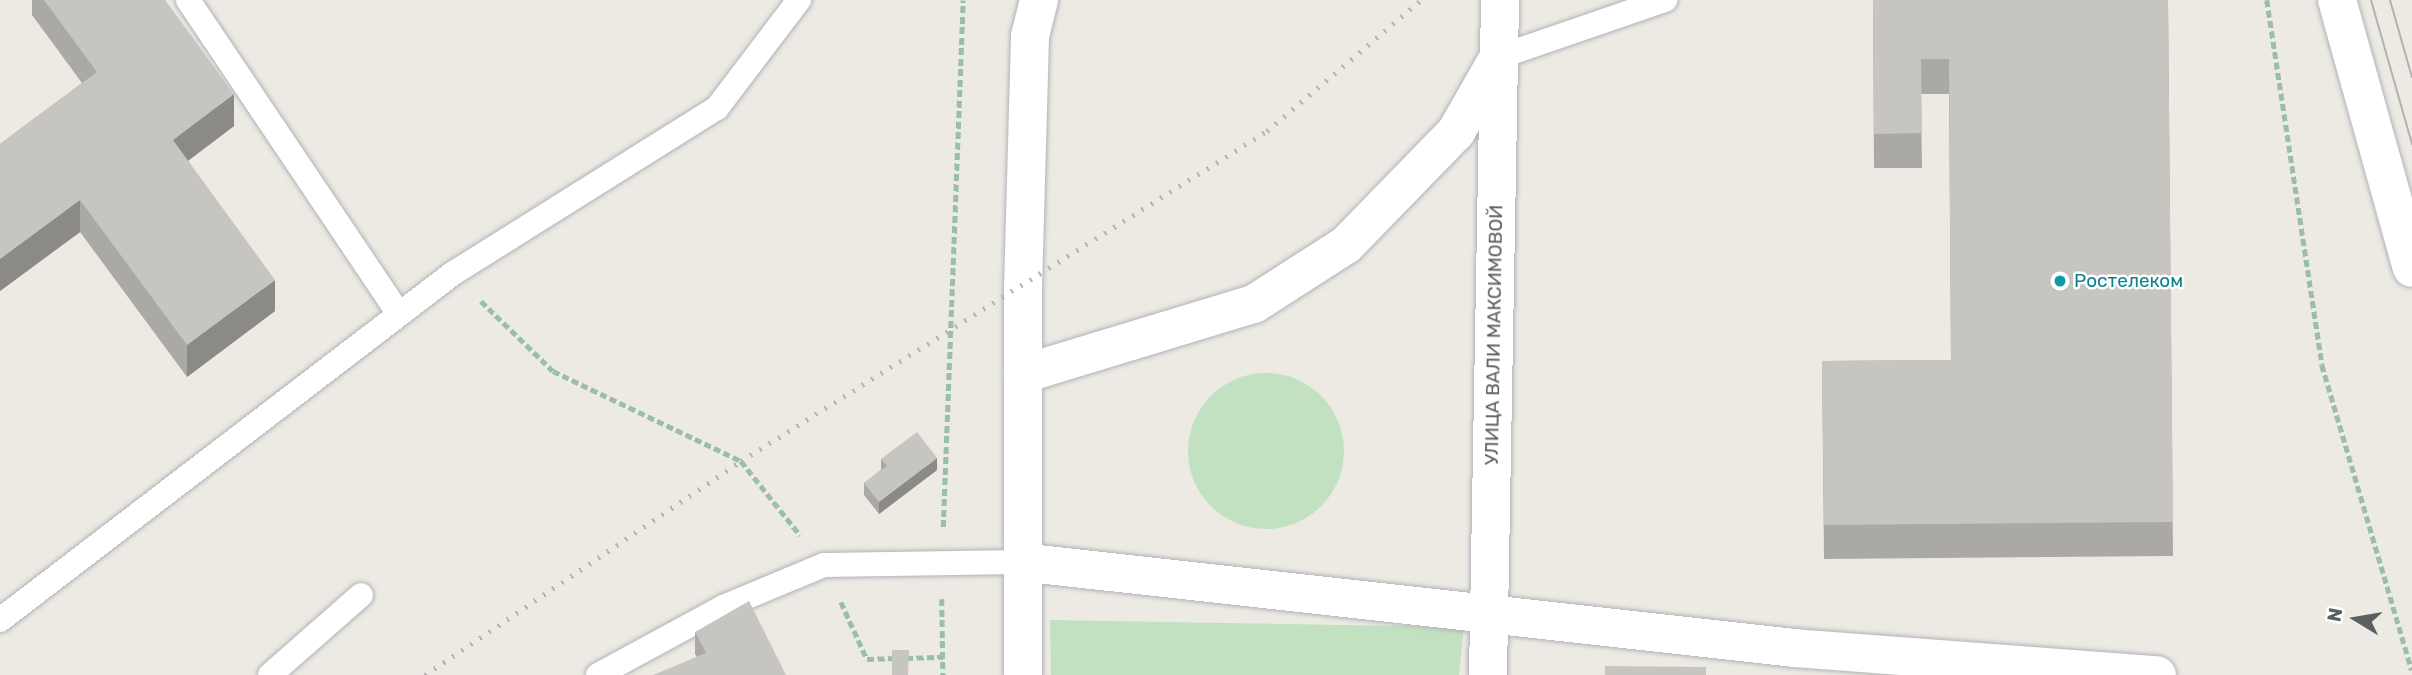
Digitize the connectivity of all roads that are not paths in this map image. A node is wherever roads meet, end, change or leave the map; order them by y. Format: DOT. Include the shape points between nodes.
graph roads {
  1 [pos="188,0"];
  2 [pos="799,0"];
  3 [pos="1014,0"];
  4 [pos="1500,0"];
  5 [pos="1665,0"];
  6 [pos="2337,0"];
  7 [pos="1032,12"];
  8 [pos="1499,57"];
  9 [pos="2412,268"];
  10 [pos="399,314"];
  11 [pos="1023,374"];
  12 [pos="1020,562"];
  13 [pos="361,595"];
  14 [pos="1488,613"];
  15 [pos="0,620"];
  16 [pos="270,675"];
  17 [pos="598,675"];
  18 [pos="1023,675"];
  19 [pos="1488,675"];
  20 [pos="2157,675"];
  1 -- 10 [label="lane"];
  2 -- 10 [label="lane" via="717,108 452,274"];
  3 -- 7 [label="main road"];
  4 -- 8 [label="main road, УЛИЦА ВАЛИ МАКСИМОВОЙ"];
  5 -- 8 [label="lane"];
  6 -- 9 [label="main road"];
  7 -- 11 [label="main road"];
  8 -- 11 [label="main road, УЛИЦА ВАЛИ МАКСИМОВОЙ" via="1456,132 1346,245 1254,304"];
  8 -- 14 [label="main road, УЛИЦА ВАЛИ МАКСИМОВОЙ"];
  10 -- 15 [label="lane"];
  11 -- 12 [label="main road"];
  12 -- 14 [label="main road"];
  12 -- 17 [label="lane" via="824,565 723,607"];
  12 -- 18 [label="main road"];
  13 -- 16 [label="lane"];
  14 -- 19 [label="main road, УЛИЦА ВАЛИ МАКСИМОВОЙ"];
  14 -- 20 [label="main road" via="1794,648"];
}
